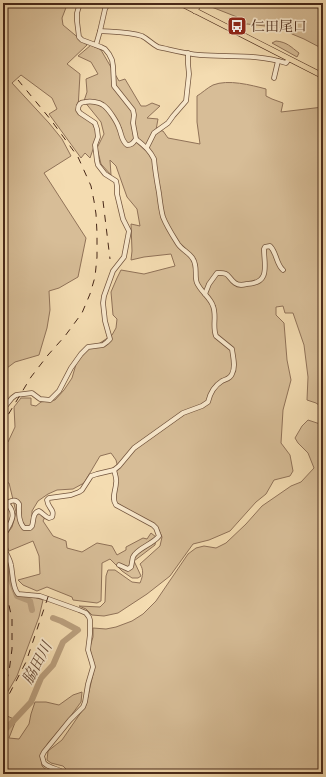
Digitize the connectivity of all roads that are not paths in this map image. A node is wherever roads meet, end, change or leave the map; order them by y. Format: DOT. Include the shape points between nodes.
graph roads {
  1 [pos="80,3"];
  2 [pos="108,3"];
  3 [pos="180,3"];
  4 [pos="199,3"];
  5 [pos="193,7"];
  6 [pos="100,31"];
  7 [pos="96,45"];
  8 [pos="188,53"];
  9 [pos="289,59"];
  10 [pos="278,61"];
  11 [pos="323,76"];
  12 [pos="274,78"];
  13 [pos="136,139"];
  14 [pos="147,147"];
  15 [pos="283,270"];
  16 [pos="205,294"];
  17 [pos="3,409"];
  18 [pos="114,470"];
  19 [pos="3,500"];
  20 [pos="7,503"];
  21 [pos="3,536"];
  22 [pos="3,547"];
  23 [pos="119,565"];
  24 [pos="66,774"];
  1 -- 7 [label="street" via="77,13 79,37"];
  2 -- 6 [label="street"];
  3 -- 5 [label="main road"];
  4 -- 5 [label="main road"];
  5 -- 9 [label="main road"];
  6 -- 7 [label="street"];
  6 -- 8 [label="street" via="141,36 158,47"];
  7 -- 13 [label="street" via="105,49 112,60 114,86 133,110"];
  8 -- 10 [label="street"];
  8 -- 14 [label="street" via="186,101 168,123 154,133"];
  9 -- 10 [label="street" via="286,63"];
  9 -- 11 [label="main road"];
  10 -- 12 [label="street"];
  13 -- 14 [label="street"];
  13 -- 17 [label="street" via="131,145 124,143 118,125 103,105 94,102 81,102 78,105 80,113 95,123 98,138 95,145 97,161 102,171 116,181 117,194 129,231 124,257 113,271 104,296 105,321 110,338 107,342 88,348 81,354 59,392 50,400 40,399 32,393 16,396"];
  14 -- 16 [label="street" via="154,159 162,216 179,246 194,260 196,282"];
  15 -- 16 [label="street" via="275,252 270,246 265,247 265,271 259,282 238,285 226,274 217,273"];
  16 -- 18 [label="street" via="214,306 216,336 232,349 232,375 215,386 208,402 183,413 134,448"];
  18 -- 20 [label="street" via="92,476 79,492 49,498 47,504 54,513 52,517 46,518 39,511 36,512 30,528 24,528 21,524 20,504 13,500"];
  18 -- 23 [label="street" via="117,482 114,503 153,525 159,536 135,553 131,567 128,569"];
  19 -- 20 [label="street"];
  20 -- 21 [label="street" via="12,511 12,522"];
  22 -- 24 [label="street" via="9,558 18,594 40,596 79,610 86,613 90,620 88,650 93,667 85,702 42,756 47,766"];
}
